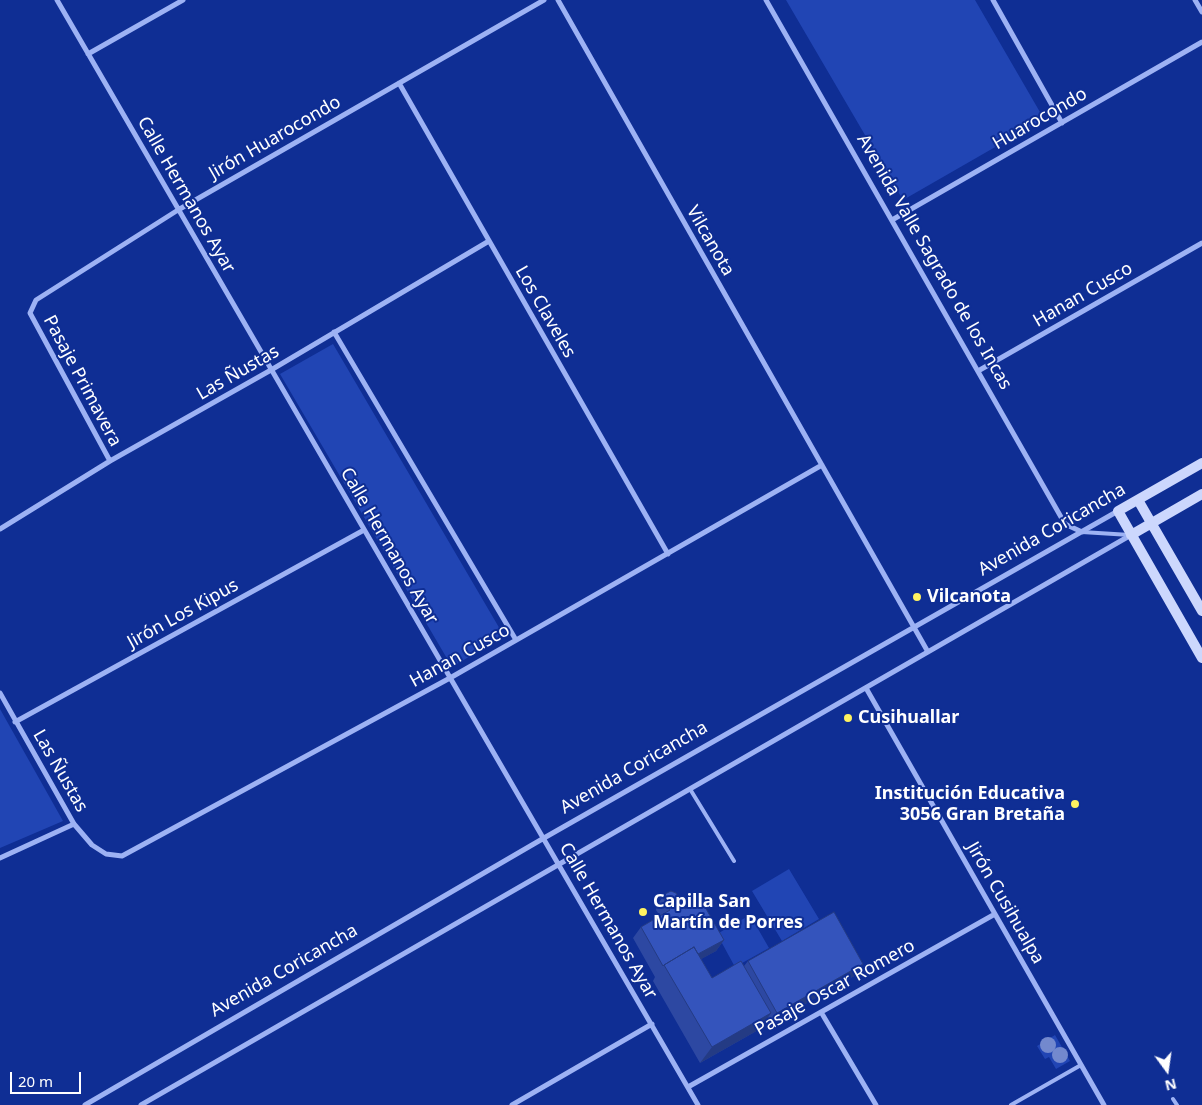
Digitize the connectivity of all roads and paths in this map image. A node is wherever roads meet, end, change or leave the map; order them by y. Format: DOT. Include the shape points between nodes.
graph roads {
  1 [pos="57,0"];
  2 [pos="183,0"];
  3 [pos="544,0"];
  4 [pos="558,0"];
  5 [pos="766,0"];
  6 [pos="993,0"];
  7 [pos="1195,0"];
  8 [pos="1202,12"];
  9 [pos="1202,42"];
  10 [pos="88,54"];
  11 [pos="399,83"];
  12 [pos="1062,123"];
  13 [pos="178,210"];
  14 [pos="892,220"];
  15 [pos="489,241"];
  16 [pos="1202,243"];
  17 [pos="30,314"];
  18 [pos="334,332"];
  19 [pos="271,370"];
  20 [pos="978,371"];
  21 [pos="110,461"];
  22 [pos="1202,463"];
  23 [pos="822,465"];
  24 [pos="1202,494"];
  25 [pos="1138,500"];
  26 [pos="1118,511"];
  27 [pos="1152,524"];
  28 [pos="0,528"];
  29 [pos="364,530"];
  30 [pos="1082,532"];
  31 [pos="1132,535"];
  32 [pos="668,554"];
  33 [pos="1202,611"];
  34 [pos="914,627"];
  35 [pos="516,640"];
  36 [pos="928,652"];
  37 [pos="1202,658"];
  38 [pos="450,678"];
  39 [pos="866,688"];
  40 [pos="0,693"];
  41 [pos="15,722"];
  42 [pos="690,789"];
  43 [pos="74,824"];
  44 [pos="544,838"];
  45 [pos="106,854"];
  46 [pos="0,858"];
  47 [pos="734,861"];
  48 [pos="559,864"];
  49 [pos="995,914"];
  50 [pos="821,1012"];
  51 [pos="652,1024"];
  52 [pos="1081,1065"];
  53 [pos="688,1087"];
  54 [pos="1173,1099"];
  55 [pos="85,1105"];
  56 [pos="142,1105"];
  57 [pos="512,1105"];
  58 [pos="698,1105"];
  59 [pos="876,1105"];
  60 [pos="1011,1105"];
  61 [pos="1104,1105"];
  62 [pos="1177,1105"];
  1 -- 10 [label="street, Calle Hermanos Ayar"];
  2 -- 10 [label="street"];
  3 -- 11 [label="street, Jirón Huarocondo"];
  4 -- 23 [label="street, Vilcanota"];
  5 -- 14 [label="street, Avenida Valle Sagrado de los Incas"];
  6 -- 12 [label="street"];
  7 -- 8 [label="street"];
  9 -- 12 [label="street, Huarocondo"];
  10 -- 13 [label="street, Calle Hermanos Ayar"];
  11 -- 13 [label="street, Jirón Huarocondo"];
  11 -- 15 [label="street, Los Claveles"];
  12 -- 14 [label="street, Huarocondo"];
  13 -- 17 [label="street, Jirón Huarocondo" via="36,300"];
  13 -- 19 [label="street, Calle Hermanos Ayar"];
  14 -- 20 [label="street, Avenida Valle Sagrado de los Incas"];
  15 -- 18 [label="street, Las Ñustas"];
  15 -- 32 [label="street, Los Claveles"];
  16 -- 20 [label="street, Hanan Cusco"];
  17 -- 21 [label="street, Pasaje Primavera"];
  18 -- 19 [label="street, Las Ñustas"];
  18 -- 35 [label="street"];
  19 -- 21 [label="street, Las Ñustas"];
  19 -- 29 [label="street, Calle Hermanos Ayar"];
  20 -- 30 [label="street, Avenida Valle Sagrado de los Incas" via="1065,524"];
  21 -- 28 [label="street, Las Ñustas"];
  22 -- 25 [label="street, Avenida Coricancha"];
  23 -- 32 [label="street, Hanan Cusco"];
  23 -- 34 [label="street, Vilcanota"];
  24 -- 27 [label="street"];
  25 -- 26 [label="street, Avenida Coricancha"];
  25 -- 27 [label="street"];
  26 -- 30 [label="street, Avenida Coricancha"];
  26 -- 31 [label="street"];
  27 -- 31 [label="street"];
  27 -- 33 [label="street"];
  29 -- 38 [label="street, Calle Hermanos Ayar"];
  29 -- 41 [label="street, Jirón Los Kipus"];
  30 -- 31 [label="lane"];
  30 -- 34 [label="street, Avenida Coricancha"];
  31 -- 36 [label="street"];
  31 -- 37 [label="street"];
  32 -- 35 [label="street, Hanan Cusco"];
  34 -- 36 [label="street, Vilcanota"];
  34 -- 44 [label="street, Avenida Coricancha"];
  35 -- 38 [label="street, Hanan Cusco"];
  36 -- 39 [label="street"];
  38 -- 44 [label="street, Calle Hermanos Ayar"];
  38 -- 45 [label="street, Hanan Cusco" via="122,856"];
  39 -- 42 [label="street"];
  39 -- 49 [label="street, Jirón Cusihualpa"];
  40 -- 41 [label="street, Las Ñustas"];
  41 -- 43 [label="street, Las Ñustas"];
  42 -- 47 [label="lane"];
  42 -- 48 [label="street"];
  43 -- 45 [label="street, Las Ñustas" via="92,845"];
  43 -- 46 [label="street"];
  44 -- 48 [label="street, Calle Hermanos Ayar"];
  44 -- 55 [label="street, Avenida Coricancha"];
  48 -- 51 [label="street, Calle Hermanos Ayar"];
  48 -- 56 [label="street"];
  49 -- 50 [label="street, Pasaje Oscar Romero"];
  49 -- 52 [label="street, Jirón Cusihualpa"];
  50 -- 53 [label="street, Pasaje Oscar Romero"];
  50 -- 59 [label="street"];
  51 -- 53 [label="street, Calle Hermanos Ayar"];
  51 -- 57 [label="street"];
  52 -- 60 [label="lane"];
  52 -- 61 [label="street, Jirón Cusihualpa"];
  53 -- 58 [label="street, Calle Hermanos Ayar"];
  54 -- 62 [label="lane"];
}
